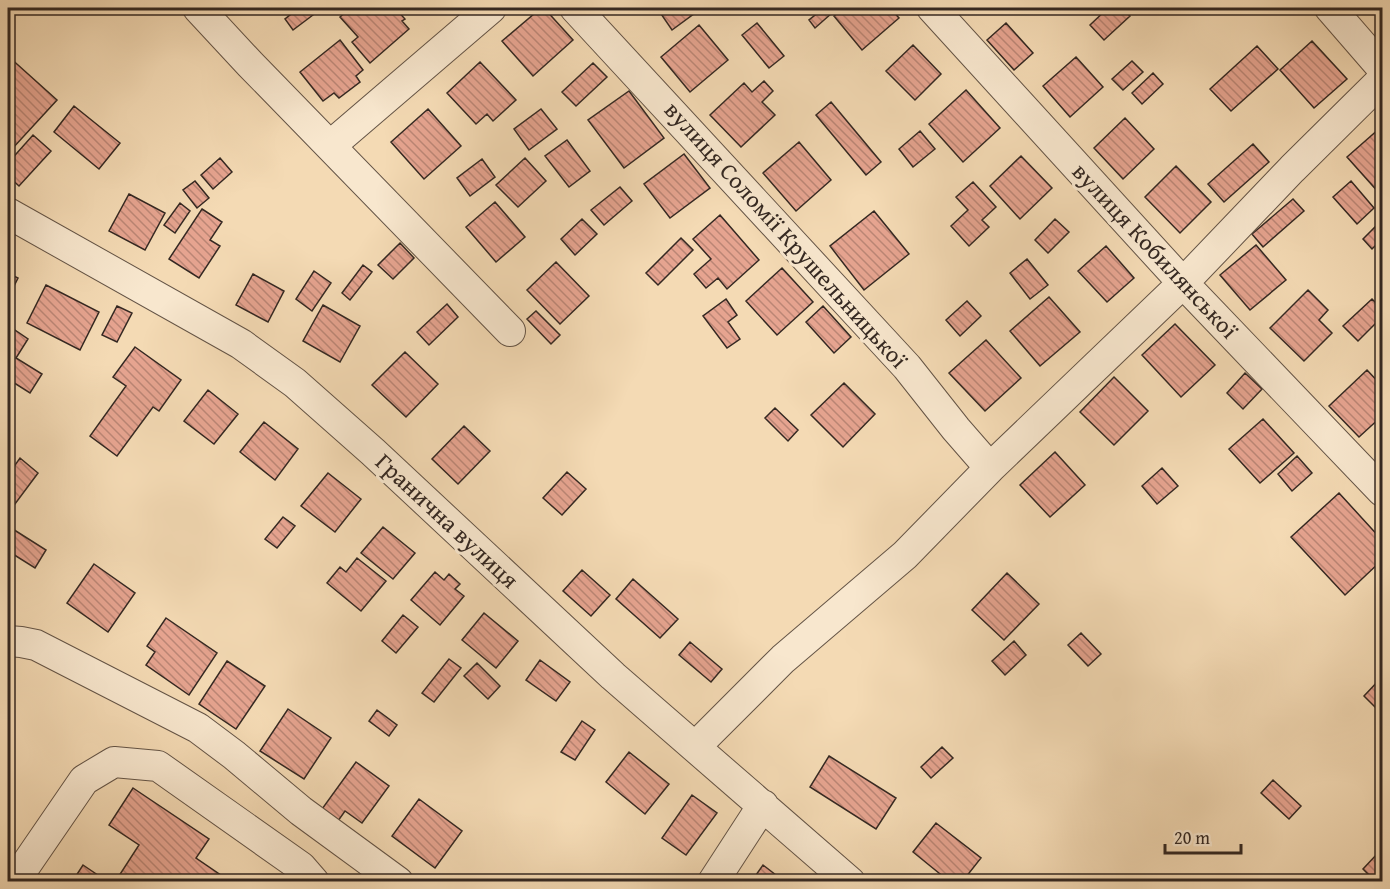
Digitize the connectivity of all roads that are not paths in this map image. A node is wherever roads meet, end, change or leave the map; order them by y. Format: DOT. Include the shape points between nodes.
graph roads {
  1 [pos="198,8"];
  2 [pos="491,8"];
  3 [pos="575,8"];
  4 [pos="932,8"];
  5 [pos="1330,8"];
  6 [pos="1383,68"];
  7 [pos="1383,80"];
  8 [pos="330,146"];
  9 [pos="8,213"];
  10 [pos="1183,283"];
  11 [pos="510,331"];
  12 [pos="990,468"];
  13 [pos="1383,491"];
  14 [pos="8,641"];
  15 [pos="695,747"];
  16 [pos="763,806"];
  17 [pos="14,882"];
  18 [pos="314,882"];
  19 [pos="398,882"];
  20 [pos="713,882"];
  21 [pos="849,882"];
  1 -- 8 [label="street"];
  2 -- 8 [label="street"];
  3 -- 12 [label="street, вулиця Соломії Крушельницької" via="907,367"];
  4 -- 10 [label="street, вулиця Кобилянської"];
  5 -- 6 [label="street"];
  7 -- 10 [label="street"];
  8 -- 11 [label="street"];
  9 -- 15 [label="street, Гранична вулиця" via="241,344 295,383"];
  10 -- 12 [label="street"];
  10 -- 13 [label="street, вулиця Кобилянської"];
  12 -- 15 [label="street" via="905,555 783,659"];
  14 -- 19 [label="street" via="36,645 198,728"];
  15 -- 16 [label="street, Гранична вулиця"];
  16 -- 20 [label="street"];
  16 -- 21 [label="street, Гранична вулиця"];
  17 -- 18 [label="street" via="84,780 114,762 158,766 301,867"];
}
